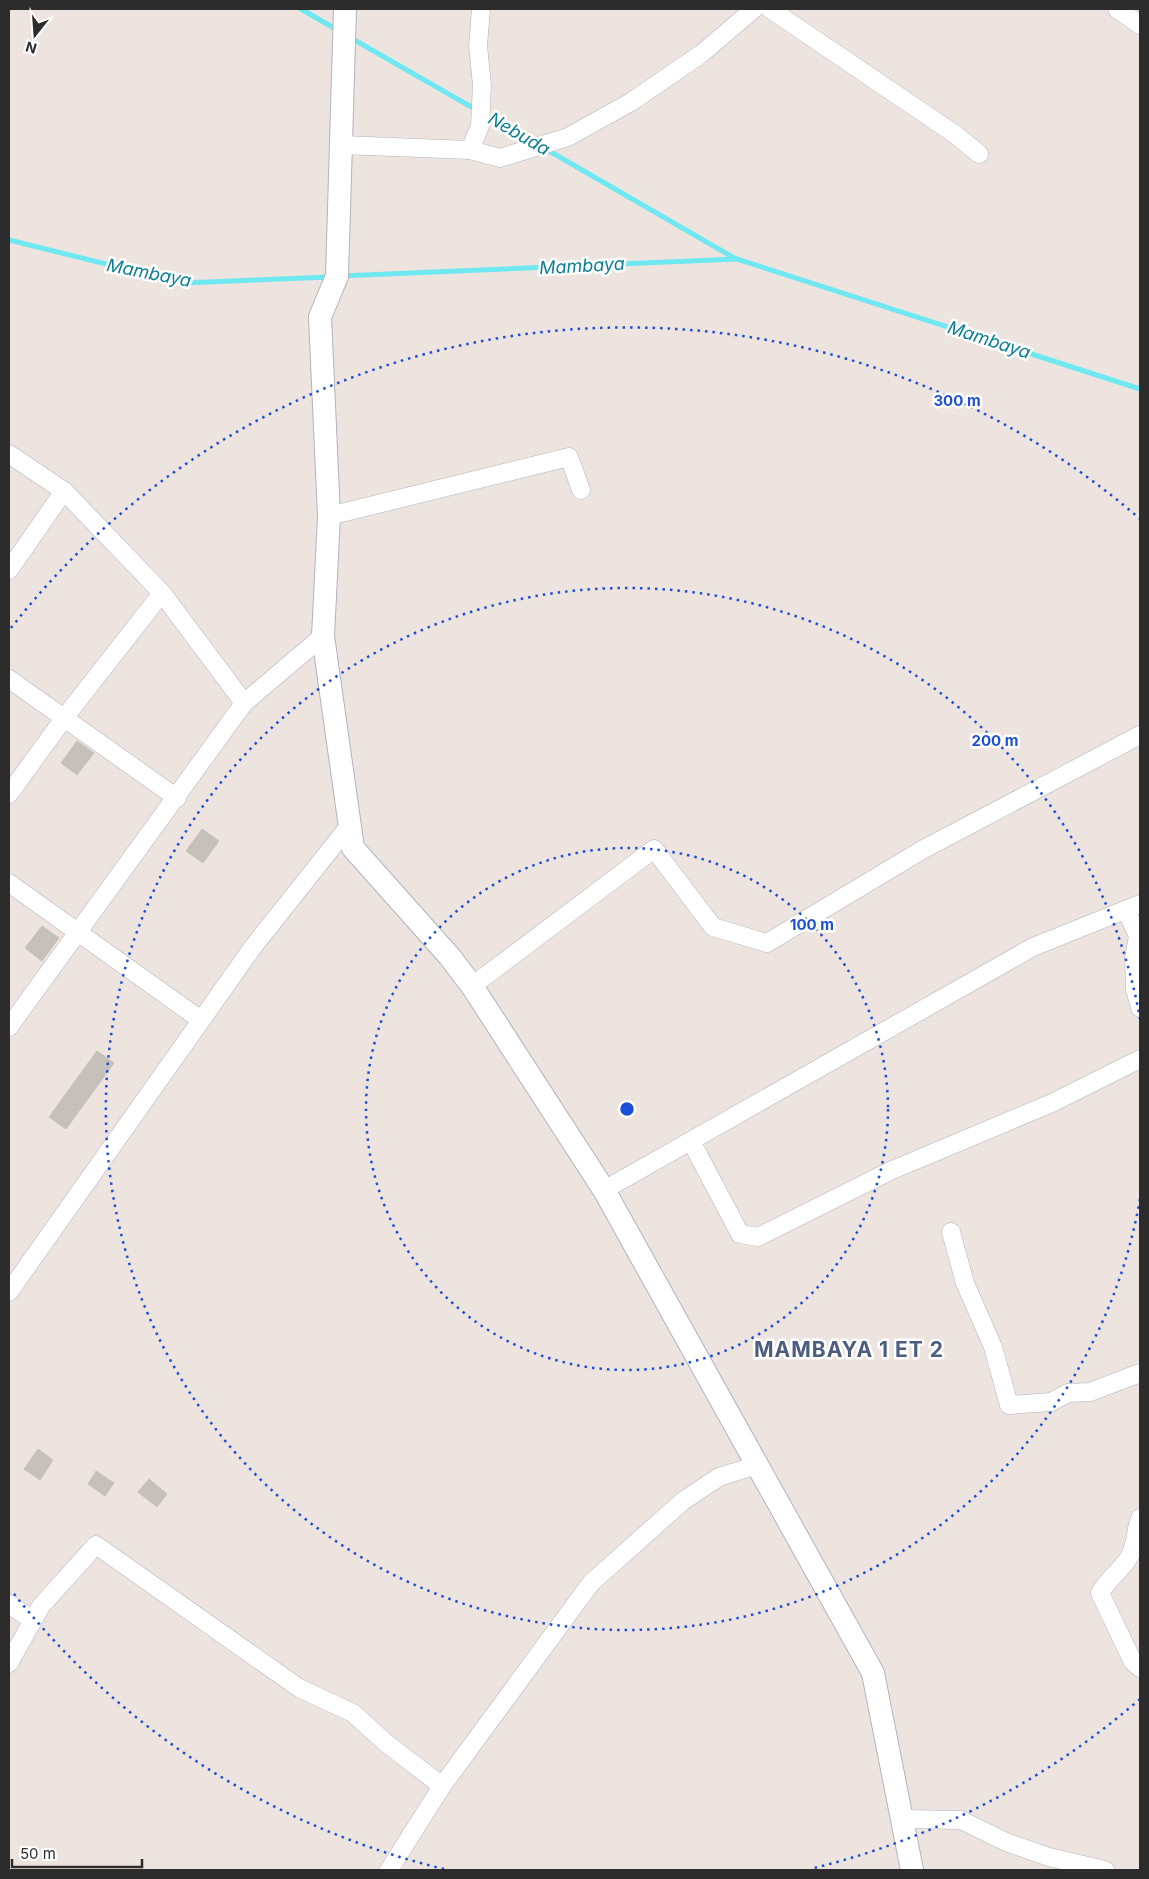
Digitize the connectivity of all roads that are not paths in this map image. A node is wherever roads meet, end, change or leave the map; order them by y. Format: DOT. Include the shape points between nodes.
graph roads {
  1 [pos="345,9"];
  2 [pos="481,9"];
  3 [pos="754,9"];
  4 [pos="770,9"];
  5 [pos="1116,9"];
  6 [pos="1140,25"];
  7 [pos="341,146"];
  8 [pos="470,150"];
  9 [pos="979,154"];
  10 [pos="9,454"];
  11 [pos="581,490"];
  12 [pos="64,491"];
  13 [pos="329,516"];
  14 [pos="9,570"];
  15 [pos="162,593"];
  16 [pos="323,636"];
  17 [pos="9,679"];
  18 [pos="244,703"];
  19 [pos="65,717"];
  20 [pos="1140,735"];
  21 [pos="9,794"];
  22 [pos="177,798"];
  23 [pos="349,826"];
  24 [pos="9,883"];
  25 [pos="1133,907"];
  26 [pos="78,932"];
  27 [pos="472,986"];
  28 [pos="1140,1008"];
  29 [pos="201,1020"];
  30 [pos="9,1027"];
  31 [pos="1140,1059"];
  32 [pos="691,1141"];
  33 [pos="604,1190"];
  34 [pos="951,1232"];
  35 [pos="9,1292"];
  36 [pos="1140,1373"];
  37 [pos="757,1465"];
  38 [pos="1140,1518"];
  39 [pos="9,1604"];
  40 [pos="32,1620"];
  41 [pos="9,1662"];
  42 [pos="1140,1668"];
  43 [pos="442,1786"];
  44 [pos="902,1820"];
  45 [pos="389,1870"];
  46 [pos="912,1870"];
  47 [pos="1105,1870"];
  1 -- 7 [label="street"];
  2 -- 8 [label="street" via="478,46 482,86 480,126"];
  3 -- 8 [label="street" via="702,54 631,102 568,137 500,158"];
  4 -- 9 [label="street" via="956,135"];
  5 -- 6 [label="street"];
  7 -- 8 [label="street"];
  7 -- 13 [label="street" via="337,276 320,317"];
  10 -- 12 [label="street"];
  11 -- 13 [label="street" via="569,457"];
  12 -- 14 [label="street"];
  12 -- 15 [label="street"];
  13 -- 16 [label="street"];
  15 -- 18 [label="street"];
  15 -- 19 [label="street"];
  16 -- 18 [label="street"];
  16 -- 23 [label="street"];
  17 -- 19 [label="street"];
  18 -- 22 [label="street"];
  19 -- 21 [label="street"];
  19 -- 22 [label="street"];
  20 -- 27 [label="street" via="922,850 767,943 712,927 654,849"];
  22 -- 26 [label="street"];
  23 -- 27 [label="street" via="353,848"];
  23 -- 29 [label="street" via="253,946"];
  24 -- 26 [label="street"];
  25 -- 28 [label="street" via="1138,936 1134,989"];
  25 -- 32 [label="street" via="1033,948"];
  26 -- 29 [label="street"];
  26 -- 30 [label="street"];
  27 -- 33 [label="street"];
  29 -- 35 [label="street"];
  31 -- 32 [label="street" via="1052,1103 890,1171 758,1236 740,1234"];
  32 -- 33 [label="street"];
  33 -- 37 [label="street"];
  34 -- 36 [label="street" via="965,1283 993,1348 1009,1405 1051,1402 1068,1393 1090,1392"];
  37 -- 43 [label="street" via="719,1477 682,1501 591,1583"];
  37 -- 44 [label="street" via="873,1673"];
  38 -- 42 [label="street" via="1136,1527 1138,1538 1127,1560 1109,1578 1100,1593 1133,1662"];
  39 -- 40 [label="street"];
  40 -- 41 [label="street"];
  40 -- 43 [label="street" via="96,1545 299,1688 353,1713"];
  43 -- 45 [label="street"];
  44 -- 46 [label="street"];
  44 -- 47 [label="street" via="961,1820 1006,1842 1049,1857"];
}
